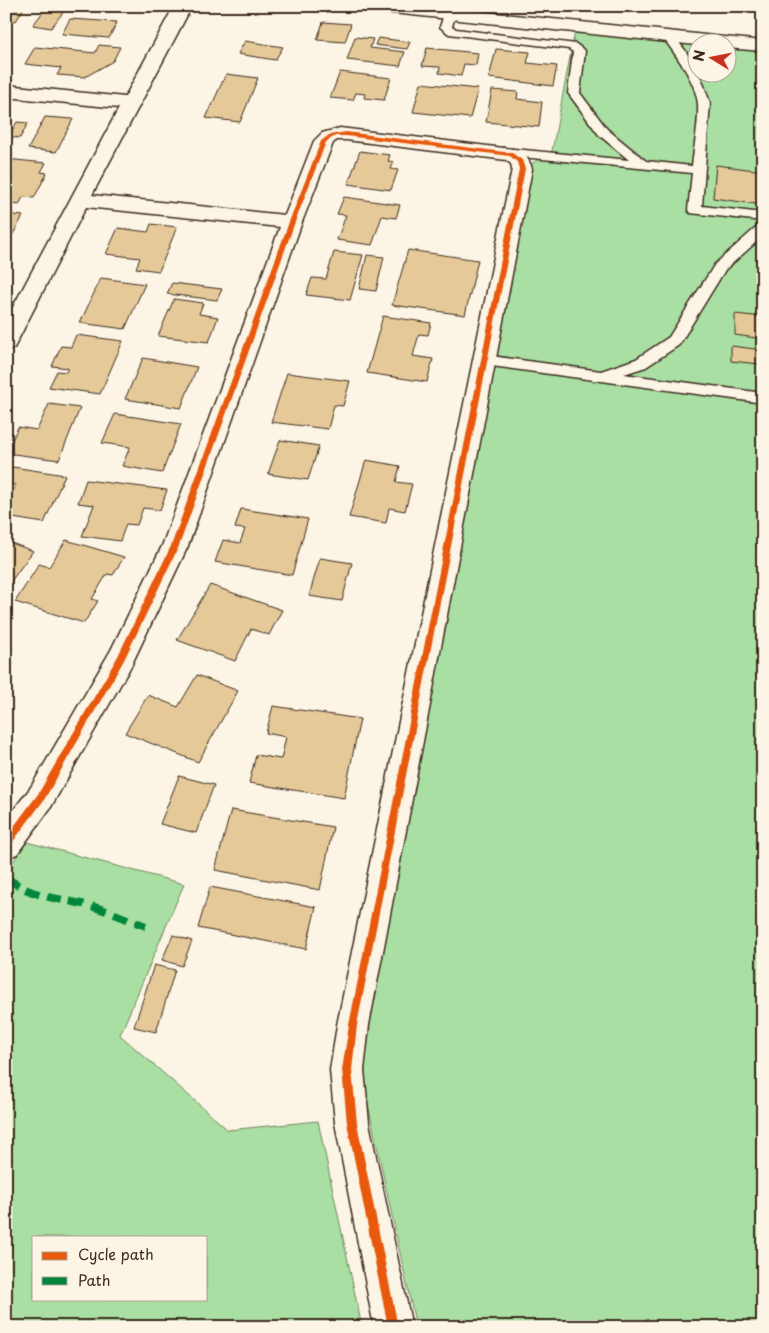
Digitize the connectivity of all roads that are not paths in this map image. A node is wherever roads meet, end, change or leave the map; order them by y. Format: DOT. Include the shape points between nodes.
graph roads {
  1 [pos="183,6"];
  2 [pos="373,6"];
  3 [pos="450,14"];
  4 [pos="668,36"];
  5 [pos="763,46"];
  6 [pos="6,91"];
  7 [pos="130,103"];
  8 [pos="503,152"];
  9 [pos="642,165"];
  10 [pos="698,170"];
  11 [pos="79,200"];
  12 [pos="763,217"];
  13 [pos="292,222"];
  14 [pos="763,229"];
  15 [pos="6,342"];
  16 [pos="484,360"];
  17 [pos="600,376"];
  18 [pos="763,398"];
  19 [pos="6,844"];
  20 [pos="393,1327"];
  1 -- 7 [label="street"];
  2 -- 3 [label="street"];
  3 -- 4 [label="street"];
  3 -- 9 [label="lane" via="446,27 454,32 572,46 579,50 574,93 603,132"];
  4 -- 5 [label="street"];
  4 -- 10 [label="lane" via="680,50 704,103"];
  6 -- 7 [label="street"];
  7 -- 11 [label="street"];
  8 -- 9 [label="lane"];
  8 -- 13 [label="street" via="336,134 324,141"];
  8 -- 16 [label="street" via="520,161 522,169"];
  9 -- 10 [label="lane"];
  10 -- 12 [label="lane" via="695,210"];
  11 -- 13 [label="street"];
  11 -- 15 [label="street"];
  13 -- 19 [label="street" via="175,546 116,666 41,797"];
  14 -- 17 [label="lane" via="720,267 674,341 641,363"];
  16 -- 17 [label="lane"];
  16 -- 20 [label="street" via="353,1025 348,1070 352,1123"];
  17 -- 18 [label="lane"];
}
